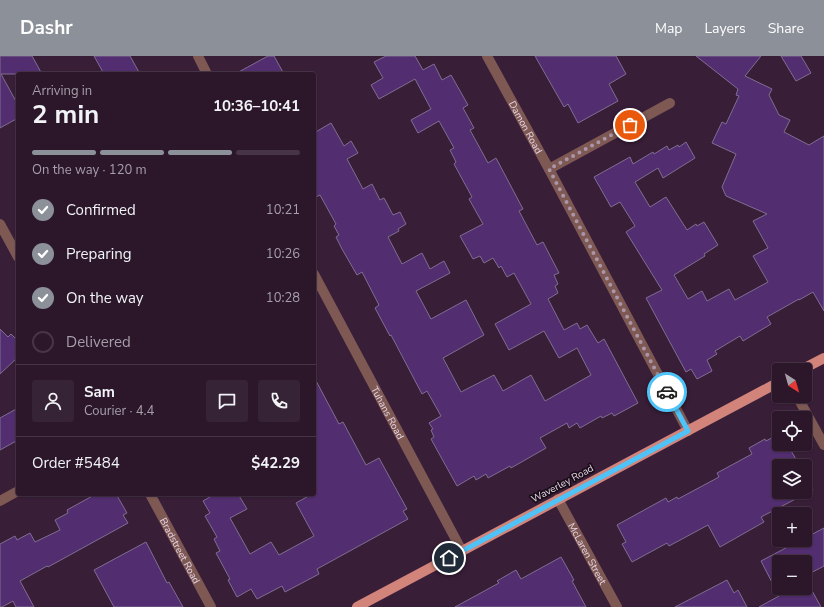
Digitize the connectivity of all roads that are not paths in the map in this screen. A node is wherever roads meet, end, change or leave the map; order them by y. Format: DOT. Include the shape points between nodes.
graph roads {
  1 [pos="198,56"];
  2 [pos="487,56"];
  3 [pos="206,72"];
  4 [pos="670,103"];
  5 [pos="549,169"];
  6 [pos="1,227"];
  7 [pos="16,253"];
  8 [pos="316,278"];
  9 [pos="824,358"];
  10 [pos="812,364"];
  11 [pos="772,386"];
  12 [pos="801,403"];
  13 [pos="688,431"];
  14 [pos="824,445"];
  15 [pos="16,492"];
  16 [pos="151,496"];
  17 [pos="558,499"];
  18 [pos="0,501"];
  19 [pos="462,551"];
  20 [pos="211,607"];
  21 [pos="357,607"];
  22 [pos="618,607"];
  1 -- 3 [label="street"];
  2 -- 5 [label="street, Damon Road"];
  4 -- 5 [label="street"];
  5 -- 13 [label="street, Damon Road"];
  6 -- 7 [label="street"];
  8 -- 19 [label="street, Tuhans Road"];
  9 -- 10 [label="main road"];
  11 -- 13 [label="main road, Waverley Road"];
  12 -- 14 [label="street"];
  13 -- 17 [label="main road, Waverley Road"];
  15 -- 18 [label="street"];
  16 -- 20 [label="street, Bradstreet Road"];
  17 -- 19 [label="main road, Waverley Road"];
  17 -- 22 [label="street, McLaren Street"];
  19 -- 21 [label="main road, Waverley Road"];
}
